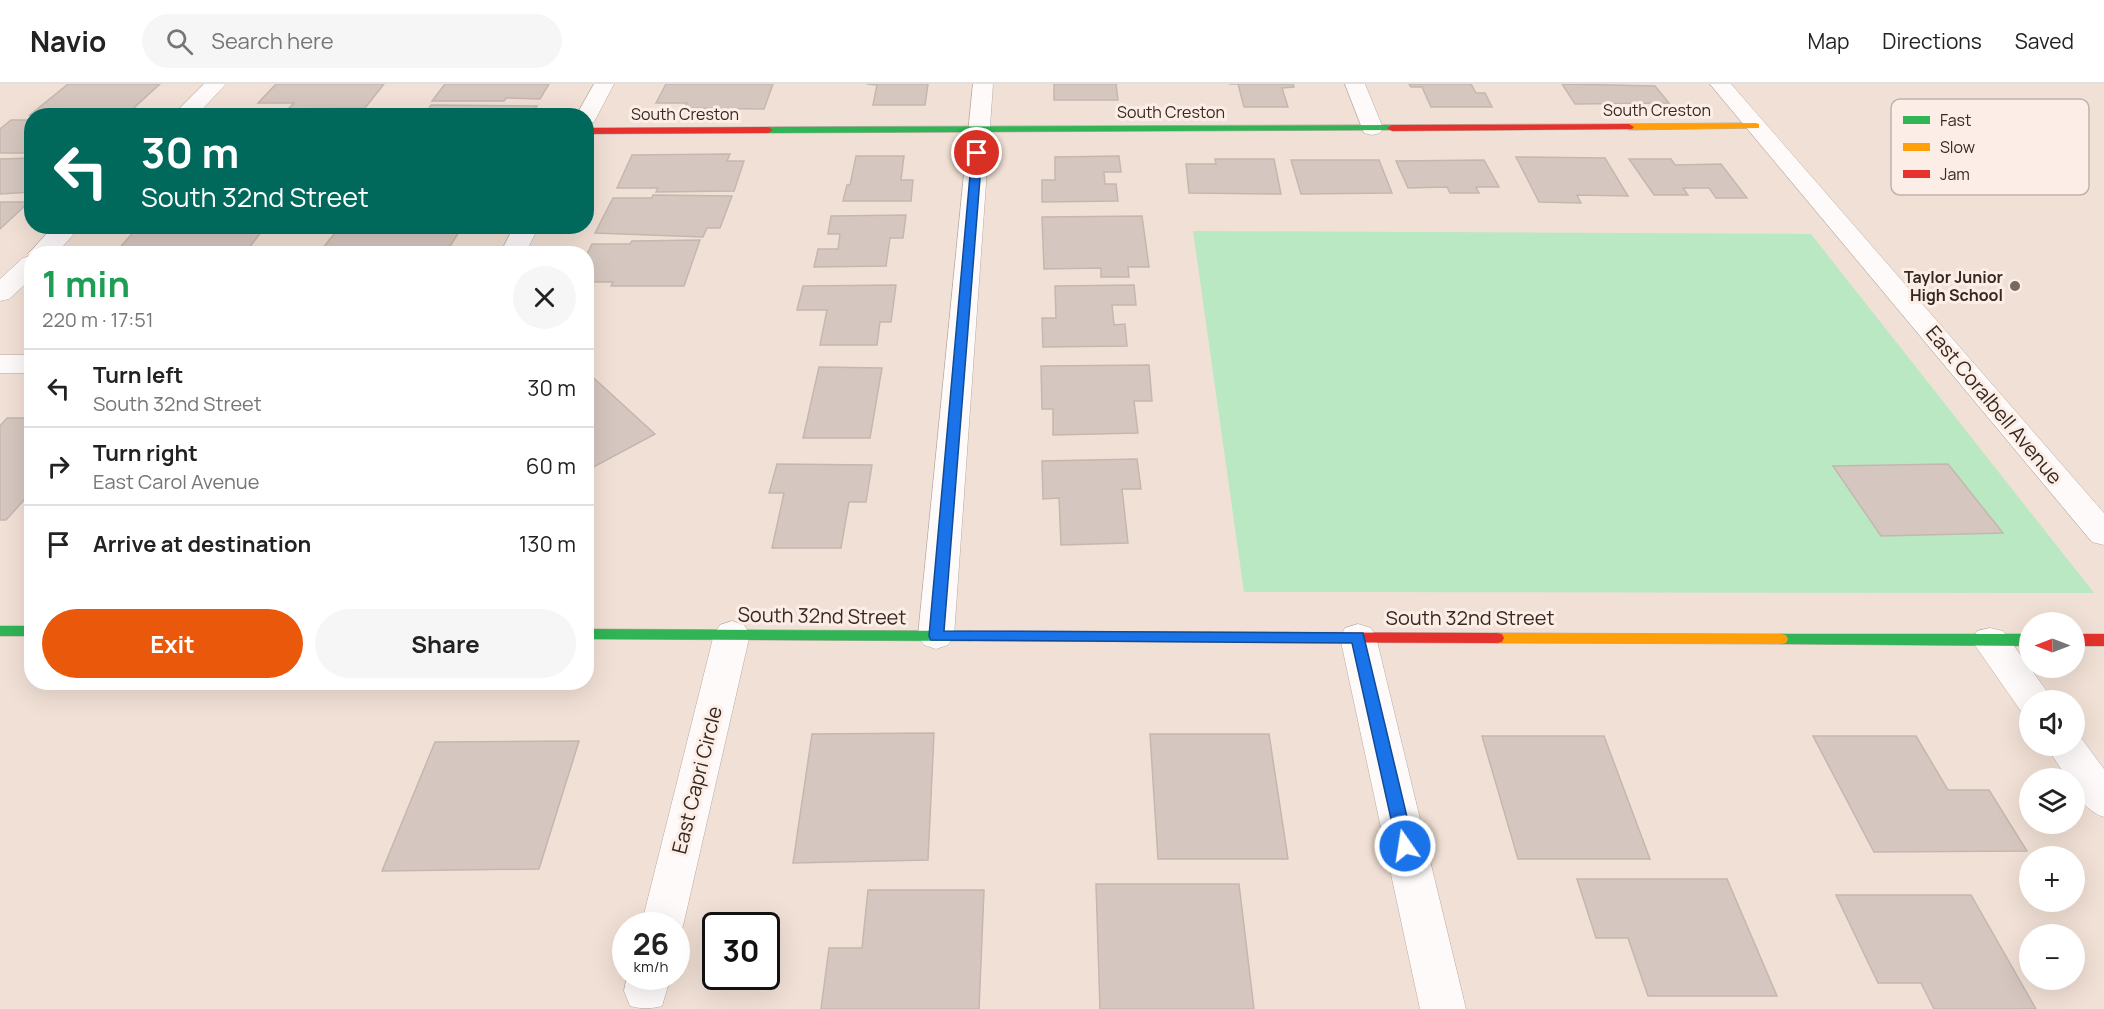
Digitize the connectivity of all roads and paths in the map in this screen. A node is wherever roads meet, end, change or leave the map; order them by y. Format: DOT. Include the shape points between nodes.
graph roads {
  1 [pos="216,84"];
  2 [pos="604,84"];
  3 [pos="983,84"];
  4 [pos="1355,84"];
  5 [pos="1720,84"];
  6 [pos="191,108"];
  7 [pos="591,108"];
  8 [pos="1756,126"];
  9 [pos="1372,128"];
  10 [pos="979,130"];
  11 [pos="594,131"];
  12 [pos="61,234"];
  13 [pos="49,246"];
  14 [pos="24,270"];
  15 [pos="0,293"];
  16 [pos="0,364"];
  17 [pos="24,364"];
  18 [pos="2104,534"];
  19 [pos="0,631"];
  20 [pos="24,631"];
  21 [pos="594,634"];
  22 [pos="732,634"];
  23 [pos="936,636"];
  24 [pos="1358,637"];
  25 [pos="1990,640"];
  26 [pos="2019,640"];
  27 [pos="2085,640"];
  28 [pos="2104,640"];
  29 [pos="2026,690"];
  30 [pos="2072,756"];
  31 [pos="2104,800"];
  32 [pos="665,912"];
  33 [pos="1443,1009"];
  1 -- 6 [label="street"];
  2 -- 7 [label="street"];
  3 -- 10 [label="street"];
  4 -- 9 [label="street"];
  5 -- 8 [label="street, East Coralbell Avenue"];
  8 -- 9 [label="street, South Creston"];
  8 -- 18 [label="street, East Coralbell Avenue"];
  9 -- 10 [label="street, South Creston"];
  10 -- 11 [label="street, South Creston"];
  10 -- 23 [label="street"];
  12 -- 13 [label="street"];
  14 -- 15 [label="street"];
  16 -- 17 [label="street"];
  19 -- 20 [label="street"];
  21 -- 22 [label="street, South 32nd Street"];
  22 -- 23 [label="street, South 32nd Street"];
  22 -- 32 [label="street, East Capri Circle"];
  23 -- 24 [label="street, South 32nd Street"];
  24 -- 25 [label="street, South 32nd Street"];
  24 -- 33 [label="street"];
  25 -- 26 [label="street, South 32nd Street"];
  25 -- 29 [label="street"];
  27 -- 28 [label="street"];
  30 -- 31 [label="street"];
}
